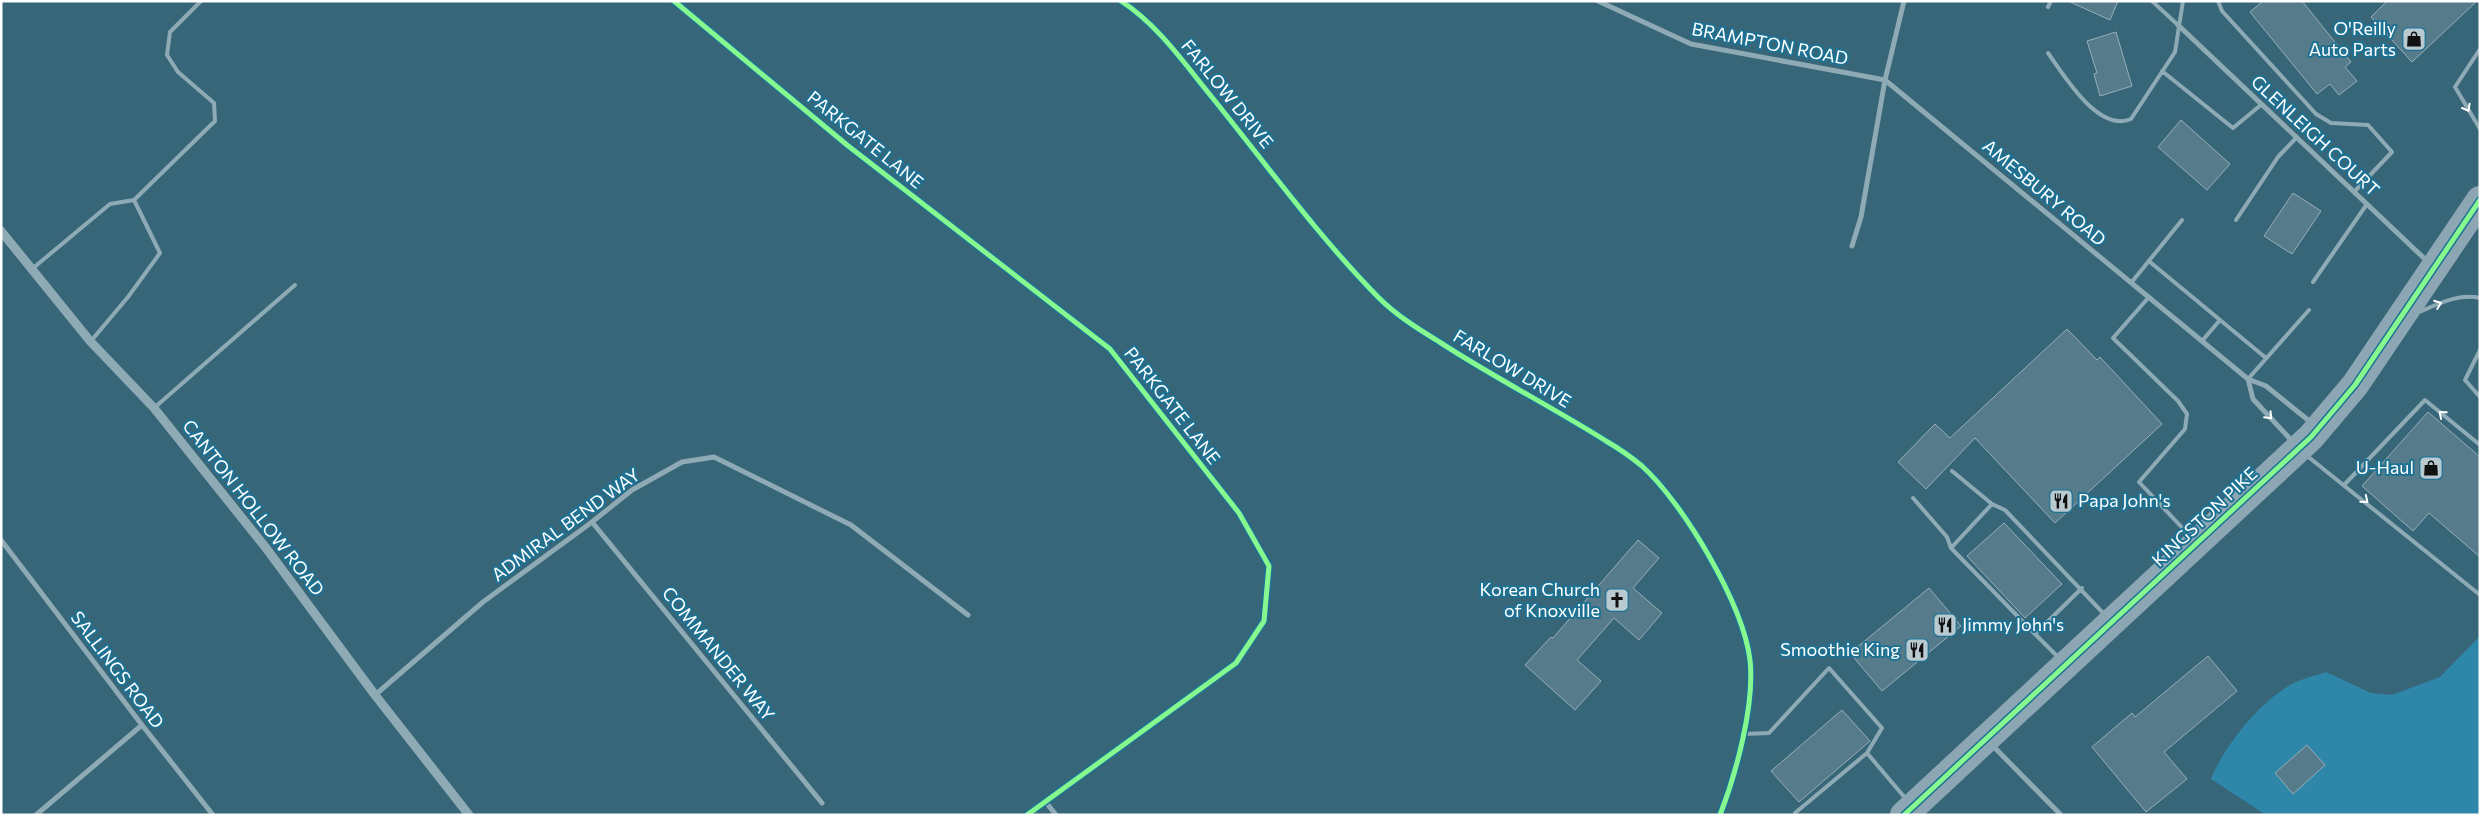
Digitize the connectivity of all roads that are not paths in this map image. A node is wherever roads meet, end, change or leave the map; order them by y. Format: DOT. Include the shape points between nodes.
graph roads {
  1 [pos="201,1"];
  2 [pos="674,1"];
  3 [pos="1122,1"];
  4 [pos="1598,1"];
  5 [pos="1904,1"];
  6 [pos="2052,1"];
  7 [pos="2152,1"];
  8 [pos="2183,1"];
  9 [pos="2218,1"];
  10 [pos="2048,7"];
  11 [pos="2178,25"];
  12 [pos="2480,49"];
  13 [pos="2048,53"];
  14 [pos="2162,71"];
  15 [pos="1885,80"];
  16 [pos="2262,104"];
  17 [pos="2480,129"];
  18 [pos="2297,137"];
  19 [pos="2354,192"];
  20 [pos="134,200"];
  21 [pos="2480,200"];
  22 [pos="2367,204"];
  23 [pos="2182,220"];
  24 [pos="2236,220"];
  25 [pos="1,231"];
  26 [pos="1852,246"];
  27 [pos="2150,262"];
  28 [pos="2434,267"];
  29 [pos="32,270"];
  30 [pos="2313,282"];
  31 [pos="2131,283"];
  32 [pos="295,285"];
  33 [pos="2149,297"];
  34 [pos="2480,298"];
  35 [pos="2309,310"];
  36 [pos="2407,316"];
  37 [pos="2220,320"];
  38 [pos="90,341"];
  39 [pos="2202,341"];
  40 [pos="2480,350"];
  41 [pos="2266,358"];
  42 [pos="2248,379"];
  43 [pos="2480,397"];
  44 [pos="154,408"];
  45 [pos="2318,429"];
  46 [pos="2480,445"];
  47 [pos="2299,449"];
  48 [pos="1952,471"];
  49 [pos="2345,484"];
  50 [pos="1913,498"];
  51 [pos="1992,504"];
  52 [pos="592,522"];
  53 [pos="1,540"];
  54 [pos="2197,543"];
  55 [pos="1951,548"];
  56 [pos="2082,588"];
  57 [pos="2480,595"];
  58 [pos="968,616"];
  59 [pos="2111,622"];
  60 [pos="2035,634"];
  61 [pos="2065,664"];
  62 [pos="375,695"];
  63 [pos="142,725"];
  64 [pos="1743,734"];
  65 [pos="1985,738"];
  66 [pos="1867,754"];
  67 [pos="1045,801"];
  68 [pos="822,803"];
  69 [pos="1908,811"];
  70 [pos="1796,813"];
  71 [pos="36,815"];
  72 [pos="213,815"];
  73 [pos="469,815"];
  74 [pos="1027,815"];
  75 [pos="1056,815"];
  76 [pos="1720,815"];
  77 [pos="2061,815"];
  1 -- 20 [label="lane" via="170,32 167,55 178,72 214,103 215,121"];
  2 -- 67 [label="street, PARKGATE LANE" via="847,144 1110,349 1239,513 1268,566 1264,621 1236,663"];
  3 -- 64 [label="street, FARLOW DRIVE" via="1137,11 1168,43 1332,246 1383,301 1420,330 1480,368 1607,441 1642,466 1672,500 1728,592 1746,640 1751,681"];
  4 -- 15 [label="street, BRAMPTON ROAD" via="1691,44"];
  5 -- 15 [label="street"];
  6 -- 10 [label="lane"];
  7 -- 11 [label="lane"];
  8 -- 11 [label="lane"];
  9 -- 19 [label="lane" via="2222,10 2307,106 2331,123 2368,125 2392,152"];
  11 -- 14 [label="lane" via="2174,52"];
  11 -- 16 [label="street, GLENLEIGH COURT"];
  12 -- 17 [label="lane, one-way" via="2455,87"];
  13 -- 14 [label="lane" via="2085,102 2117,122 2131,120"];
  14 -- 16 [label="lane" via="2233,128"];
  15 -- 26 [label="street" via="1861,217"];
  15 -- 31 [label="street, AMESBURY ROAD"];
  16 -- 18 [label="street, GLENLEIGH COURT"];
  18 -- 19 [label="street, GLENLEIGH COURT"];
  18 -- 24 [label="lane" via="2278,157"];
  19 -- 22 [label="street, GLENLEIGH COURT"];
  20 -- 29 [label="lane" via="110,204"];
  20 -- 38 [label="lane" via="160,253"];
  21 -- 28 [label="main road, KINGSTON PIKE"];
  22 -- 28 [label="street, GLENLEIGH COURT"];
  22 -- 30 [label="lane"];
  23 -- 27 [label="lane"];
  25 -- 29 [label="street, CANTON HOLLOW ROAD"];
  27 -- 31 [label="lane"];
  27 -- 37 [label="lane"];
  28 -- 36 [label="main road, KINGSTON PIKE"];
  29 -- 38 [label="street, CANTON HOLLOW ROAD"];
  31 -- 33 [label="street, AMESBURY ROAD"];
  32 -- 44 [label="lane"];
  33 -- 39 [label="street, AMESBURY ROAD"];
  33 -- 54 [label="lane" via="2113,338 2178,401 2187,414 2187,422 2180,436 2139,482"];
  36 -- 34 [label="lane, one-way" via="2457,298"];
  35 -- 41 [label="lane"];
  36 -- 45 [label="main road, KINGSTON PIKE"];
  37 -- 39 [label="lane"];
  37 -- 41 [label="lane"];
  38 -- 44 [label="street, CANTON HOLLOW ROAD"];
  39 -- 42 [label="street, AMESBURY ROAD"];
  40 -- 43 [label="lane" via="2464,380"];
  41 -- 42 [label="lane"];
  42 -- 45 [label="street, AMESBURY ROAD" via="2266,386"];
  42 -- 47 [label="street, one-way" via="2253,399"];
  44 -- 62 [label="street, CANTON HOLLOW ROAD" via="266,548"];
  45 -- 47 [label="main road, KINGSTON PIKE"];
  46 -- 49 [label="lane, one-way" via="2425,400"];
  47 -- 49 [label="lane"];
  47 -- 54 [label="main road, KINGSTON PIKE"];
  48 -- 51 [label="lane"];
  49 -- 57 [label="lane, one-way"];
  50 -- 55 [label="lane" via="1947,538"];
  51 -- 55 [label="lane"];
  51 -- 56 [label="lane" via="2005,510"];
  52 -- 58 [label="street, ADMIRAL BEND WAY" via="632,490 682,462 714,457 851,526"];
  52 -- 62 [label="street, ADMIRAL BEND WAY" via="483,602"];
  52 -- 68 [label="street, COMMANDER WAY"];
  53 -- 63 [label="street, SALLINGS ROAD"];
  54 -- 59 [label="main road, KINGSTON PIKE"];
  55 -- 60 [label="lane"];
  56 -- 59 [label="lane"];
  56 -- 60 [label="lane"];
  59 -- 61 [label="main road, KINGSTON PIKE"];
  60 -- 61 [label="lane"];
  61 -- 65 [label="main road, KINGSTON PIKE"];
  62 -- 73 [label="street, CANTON HOLLOW ROAD"];
  63 -- 71 [label="street"];
  63 -- 72 [label="street, SALLINGS ROAD"];
  64 -- 66 [label="lane" via="1769,733 1829,668 1882,728"];
  64 -- 76 [label="street, FARLOW DRIVE"];
  65 -- 69 [label="main road, KINGSTON PIKE"];
  65 -- 77 [label="street"];
  66 -- 69 [label="lane"];
  66 -- 70 [label="lane"];
  67 -- 74 [label="street, PARKGATE LANE"];
  67 -- 75 [label="street"];
}
